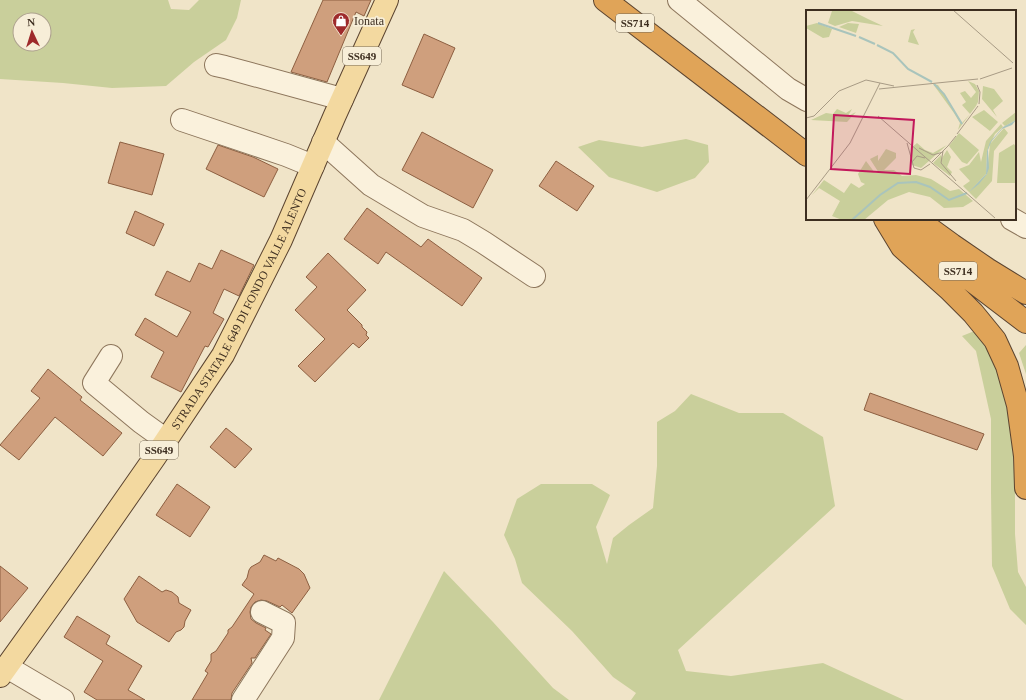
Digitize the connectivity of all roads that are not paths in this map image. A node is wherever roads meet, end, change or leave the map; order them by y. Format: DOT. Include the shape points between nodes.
graph roads {
  1 [pos="387,0"];
  2 [pos="604,0"];
  3 [pos="679,0"];
  4 [pos="216,65"];
  5 [pos="342,99"];
  6 [pos="806,99"];
  7 [pos="182,120"];
  8 [pos="323,142"];
  9 [pos="806,154"];
  10 [pos="313,166"];
  11 [pos="886,220"];
  12 [pos="892,220"];
  13 [pos="914,220"];
  14 [pos="1014,220"];
  15 [pos="1026,227"];
  16 [pos="534,276"];
  17 [pos="1026,293"];
  18 [pos="1026,322"];
  19 [pos="110,356"];
  20 [pos="166,440"];
  21 [pos="1026,488"];
  22 [pos="262,612"];
  23 [pos="3,672"];
  24 [pos="64,700"];
  25 [pos="243,700"];
  1 -- 5 [label="main road, STRADA STATALE 649 DI FONDO VALLE ALENTO / SS649"];
  2 -- 9 [label="highway, SS714"];
  3 -- 6 [label="street" via="788,89"];
  4 -- 5 [label="street"];
  5 -- 8 [label="main road, STRADA STATALE 649 DI FONDO VALLE ALENTO / SS649"];
  7 -- 10 [label="street"];
  8 -- 10 [label="main road, STRADA STATALE 649 DI FONDO VALLE ALENTO / SS649"];
  8 -- 16 [label="street" via="371,185 423,216 463,230"];
  10 -- 20 [label="main road, STRADA STATALE 649 DI FONDO VALLE ALENTO / SS649" via="281,240 223,355"];
  11 -- 21 [label="highway" via="902,247 954,294 995,340 1007,366 1018,405 1025,456"];
  12 -- 18 [label="highway, SS714"];
  13 -- 17 [label="highway"];
  14 -- 15 [label="street"];
  19 -- 20 [label="street" via="94,383"];
  20 -- 23 [label="main road, STRADA STATALE 649 DI FONDO VALLE ALENTO / SS649"];
  22 -- 25 [label="street" via="284,623 284,638"];
  23 -- 24 [label="street"];
}
